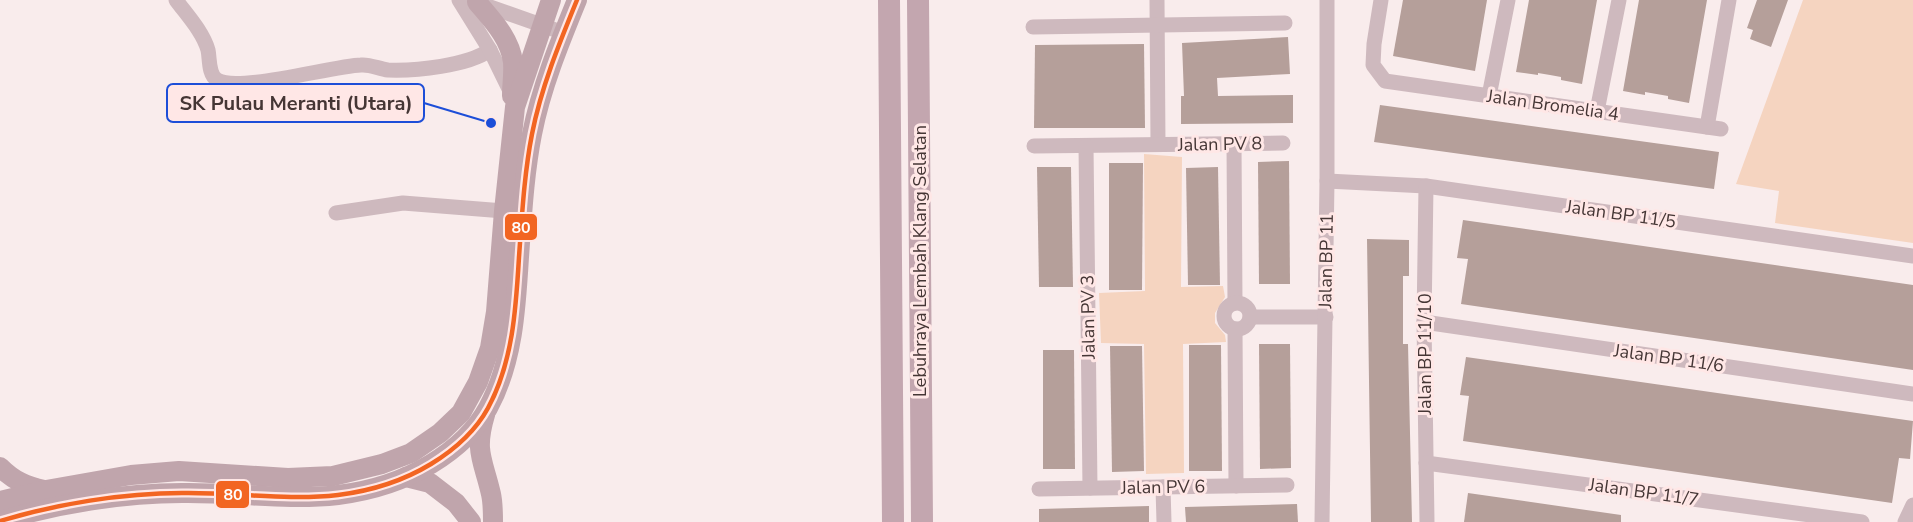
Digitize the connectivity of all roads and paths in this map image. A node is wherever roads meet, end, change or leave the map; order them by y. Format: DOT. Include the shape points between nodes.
graph roads {
  1 [pos="176,0"];
  2 [pos="551,0"];
  3 [pos="577,0"];
  4 [pos="889,0"];
  5 [pos="918,0"];
  6 [pos="1156,0"];
  7 [pos="1327,0"];
  8 [pos="1381,0"];
  9 [pos="1508,0"];
  10 [pos="1618,0"];
  11 [pos="1730,0"];
  12 [pos="475,1"];
  13 [pos="1285,23"];
  14 [pos="542,25"];
  15 [pos="1157,25"];
  16 [pos="1033,27"];
  17 [pos="564,33"];
  18 [pos="490,50"];
  19 [pos="1489,96"];
  20 [pos="514,101"];
  21 [pos="1597,111"];
  22 [pos="1234,143"];
  23 [pos="1283,143"];
  24 [pos="1158,144"];
  25 [pos="1034,146"];
  26 [pos="1086,146"];
  27 [pos="1327,181"];
  28 [pos="1426,186"];
  29 [pos="504,211"];
  30 [pos="336,213"];
  31 [pos="1913,256"];
  32 [pos="1235,303"];
  33 [pos="1250,317"];
  34 [pos="1326,317"];
  35 [pos="1424,322"];
  36 [pos="1235,330"];
  37 [pos="1913,394"];
  38 [pos="487,410"];
  39 [pos="1426,463"];
  40 [pos="0,469"];
  41 [pos="406,477"];
  42 [pos="1287,485"];
  43 [pos="1236,486"];
  44 [pos="1163,487"];
  45 [pos="1090,488"];
  46 [pos="1039,489"];
  47 [pos="46,490"];
  48 [pos="1913,505"];
  49 [pos="5,509"];
  50 [pos="471,522"];
  51 [pos="493,522"];
  52 [pos="893,522"];
  53 [pos="922,522"];
  54 [pos="1164,522"];
  55 [pos="1322,522"];
  56 [pos="1426,522"];
  57 [pos="1862,522"];
  58 [pos="1905,522"];
  1 -- 18 [label="street" via="208,48 211,74 217,80 233,83 363,65 394,70 453,65"];
  2 -- 14 [label="main road"];
  3 -- 17 [label="main road"];
  4 -- 52 [label="highway, Lebuhraya Lembah Klang Selatan"];
  5 -- 53 [label="highway, Lebuhraya Lembah Klang Selatan"];
  6 -- 15 [label="street, Jalan PV 8"];
  7 -- 27 [label="street, Jalan BP 11"];
  8 -- 19 [label="street, Jalan Bromelia 4" via="1373,65 1385,81"];
  9 -- 19 [label="street"];
  10 -- 21 [label="street"];
  11 -- 21 [label="street, Jalan Bromelia 4" via="1714,128"];
  12 -- 14 [label="street"];
  12 -- 18 [label="street"];
  12 -- 20 [label="main road" via="510,47"];
  13 -- 15 [label="street"];
  14 -- 17 [label="street"];
  14 -- 20 [label="main road"];
  15 -- 16 [label="street"];
  15 -- 24 [label="street, Jalan PV 8"];
  17 -- 38 [label="main road" via="532,135 510,343"];
  18 -- 20 [label="street"];
  19 -- 21 [label="street, Jalan Bromelia 4"];
  20 -- 29 [label="main road"];
  22 -- 23 [label="street, Jalan PV 8"];
  22 -- 24 [label="street, Jalan PV 8"];
  22 -- 32 [label="street"];
  24 -- 26 [label="street, Jalan PV 8"];
  25 -- 26 [label="street, Jalan PV 8"];
  26 -- 45 [label="street, Jalan PV 3"];
  27 -- 28 [label="street, Jalan BP 11/5"];
  27 -- 34 [label="street, Jalan BP 11"];
  28 -- 31 [label="street, Jalan BP 11/5"];
  28 -- 35 [label="street, Jalan BP 11/10"];
  29 -- 30 [label="street" via="403,203"];
  29 -- 47 [label="main road" via="496,312 490,348 478,382 461,413 440,434 411,453 333,476 288,478 178,471"];
  32 -- 33 [label="street" via="1246,307"];
  32 -- 36 [label="street" via="1227,306 1223,314 1227,326"];
  33 -- 34 [label="street"];
  33 -- 36 [label="street" via="1246,325"];
  34 -- 55 [label="street, Jalan BP 11"];
  35 -- 37 [label="street, Jalan BP 11/6"];
  35 -- 39 [label="street, Jalan BP 11/10"];
  36 -- 43 [label="street"];
  38 -- 41 [label="main road" via="453,451"];
  38 -- 51 [label="main road" via="479,455 491,495"];
  39 -- 56 [label="street, Jalan BP 11/10"];
  39 -- 57 [label="street, Jalan BP 11/7"];
  40 -- 47 [label="main road" via="26,486"];
  40 -- 49 [label="street"];
  41 -- 49 [label="main road" via="338,495 294,498 180,493"];
  41 -- 50 [label="main road" via="430,483 456,503"];
  42 -- 43 [label="street, Jalan PV 6"];
  43 -- 44 [label="street, Jalan PV 6"];
  44 -- 45 [label="street, Jalan PV 6"];
  44 -- 54 [label="street"];
  45 -- 46 [label="street, Jalan PV 6"];
  47 -- 49 [label="main road"];
  48 -- 58 [label="street"];
}
